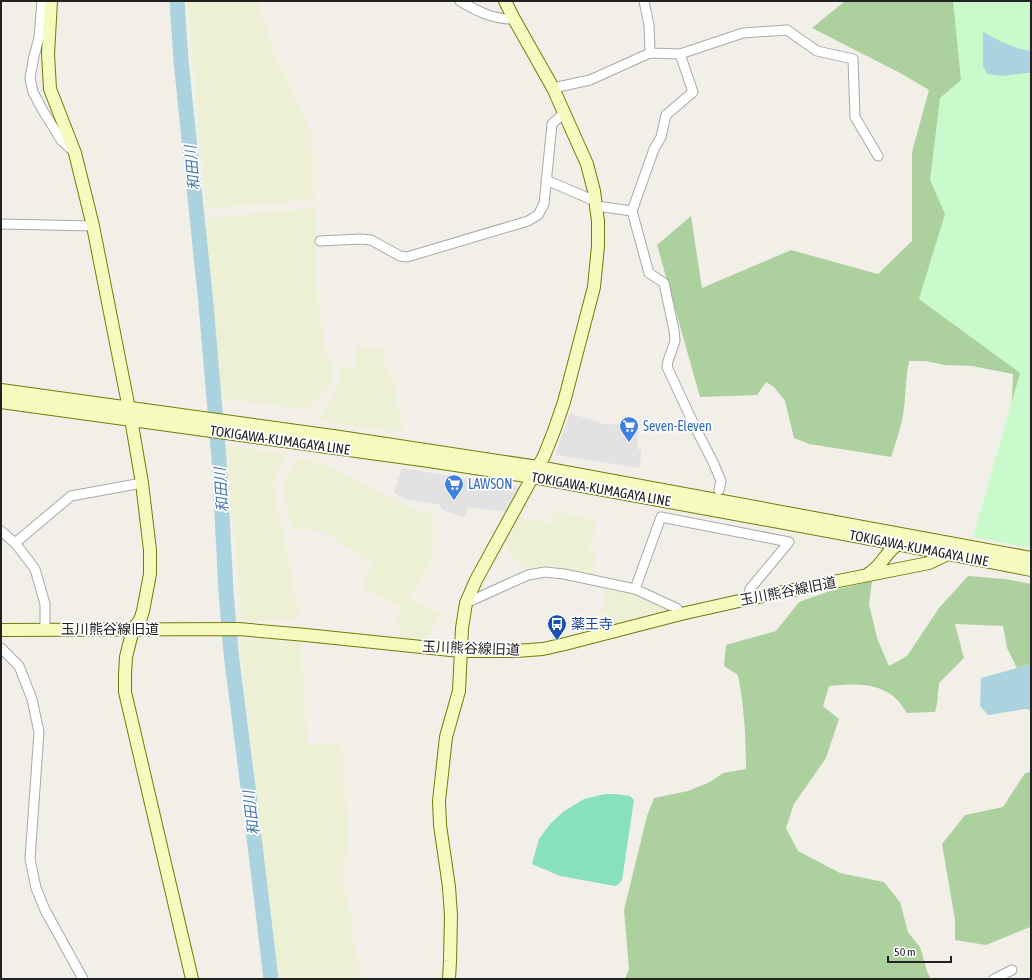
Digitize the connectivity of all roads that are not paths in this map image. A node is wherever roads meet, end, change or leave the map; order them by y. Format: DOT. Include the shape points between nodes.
graph roads {
  1 [pos="42,1"];
  2 [pos="51,1"];
  3 [pos="460,1"];
  4 [pos="505,1"];
  5 [pos="644,1"];
  6 [pos="514,19"];
  7 [pos="650,53"];
  8 [pos="680,54"];
  9 [pos="552,88"];
  10 [pos="564,113"];
  11 [pos="75,153"];
  12 [pos="878,156"];
  13 [pos="546,180"];
  14 [pos="595,203"];
  15 [pos="632,211"];
  16 [pos="1,224"];
  17 [pos="93,226"];
  18 [pos="320,241"];
  19 [pos="1,390"];
  20 [pos="1,402"];
  21 [pos="130,413"];
  22 [pos="536,472"];
  23 [pos="142,483"];
  24 [pos="719,490"];
  25 [pos="1,531"];
  26 [pos="914,536"];
  27 [pos="872,539"];
  28 [pos="14,543"];
  29 [pos="897,544"];
  30 [pos="948,554"];
  31 [pos="1031,558"];
  32 [pos="882,562"];
  33 [pos="1031,570"];
  34 [pos="866,576"];
  35 [pos="635,589"];
  36 [pos="748,598"];
  37 [pos="466,603"];
  38 [pos="681,614"];
  39 [pos="133,629"];
  40 [pos="1,630"];
  41 [pos="45,630"];
  42 [pos="1,648"];
  43 [pos="460,651"];
  44 [pos="1012,970"];
  45 [pos="83,979"];
  46 [pos="192,979"];
  47 [pos="449,979"];
  48 [pos="994,979"];
  1 -- 11 [label="street" via="39,38 30,78 42,109 61,140"];
  2 -- 11 [label="street" via="48,54 50,89"];
  3 -- 6 [label="street" via="503,20"];
  4 -- 6 [label="street"];
  5 -- 7 [label="street" via="649,25"];
  6 -- 9 [label="street"];
  7 -- 8 [label="street"];
  7 -- 9 [label="street" via="590,80"];
  8 -- 12 [label="street" via="743,32 787,30 817,51 853,59 855,117"];
  8 -- 15 [label="street" via="693,92 666,114 661,137 654,149"];
  9 -- 10 [label="street"];
  10 -- 13 [label="street" via="552,124"];
  10 -- 14 [label="street" via="587,164"];
  11 -- 17 [label="street"];
  13 -- 14 [label="street"];
  13 -- 18 [label="street" via="544,204 538,215 528,221 407,257 400,256 371,240"];
  14 -- 15 [label="street"];
  14 -- 22 [label="street" via="598,246 594,286 564,402"];
  15 -- 24 [label="street" via="649,273 664,283 675,341 667,367 713,462 721,481"];
  16 -- 17 [label="street"];
  17 -- 21 [label="street"];
  19 -- 21 [label="street, TOKIGAWA-KUMAGAYA LINE"];
  20 -- 21 [label="street, TOKIGAWA-KUMAGAYA LINE"];
  21 -- 22 [label="street, TOKIGAWA-KUMAGAYA LINE" via="247,430 430,450"];
  21 -- 23 [label="street"];
  22 -- 26 [label="street, TOKIGAWA-KUMAGAYA LINE"];
  22 -- 27 [label="street, TOKIGAWA-KUMAGAYA LINE"];
  22 -- 37 [label="street" via="476,580"];
  23 -- 28 [label="street" via="71,496"];
  23 -- 39 [label="street" via="150,550 150,574 143,611"];
  25 -- 28 [label="street"];
  26 -- 29 [label="street"];
  26 -- 31 [label="street, TOKIGAWA-KUMAGAYA LINE"];
  27 -- 29 [label="street, TOKIGAWA-KUMAGAYA LINE"];
  27 -- 32 [label="street" via="880,550"];
  28 -- 41 [label="street" via="35,569 45,604"];
  29 -- 30 [label="street, TOKIGAWA-KUMAGAYA LINE"];
  29 -- 32 [label="street" via="888,551"];
  30 -- 33 [label="street, TOKIGAWA-KUMAGAYA LINE"];
  30 -- 34 [label="street, 玉川熊谷線旧道" via="929,563"];
  32 -- 34 [label="street"];
  34 -- 36 [label="street, 玉川熊谷線旧道"];
  35 -- 36 [label="street" via="661,517 714,523 789,542 750,589"];
  35 -- 37 [label="street" via="545,572 528,574"];
  35 -- 38 [label="street" via="676,608"];
  36 -- 38 [label="street, 玉川熊谷線旧道"];
  37 -- 43 [label="street"];
  38 -- 43 [label="street, 玉川熊谷線旧道" via="542,649"];
  39 -- 41 [label="street, 玉川熊谷線旧道"];
  39 -- 43 [label="street, 玉川熊谷線旧道" via="238,629"];
  39 -- 46 [label="street" via="126,657 126,692"];
  40 -- 41 [label="street, 玉川熊谷線旧道"];
  42 -- 45 [label="street" via="19,666 32,699 39,732 30,859 36,888 45,910"];
  43 -- 47 [label="street" via="459,692 446,737 439,800 449,887"];
  44 -- 48 [label="street"];
}
